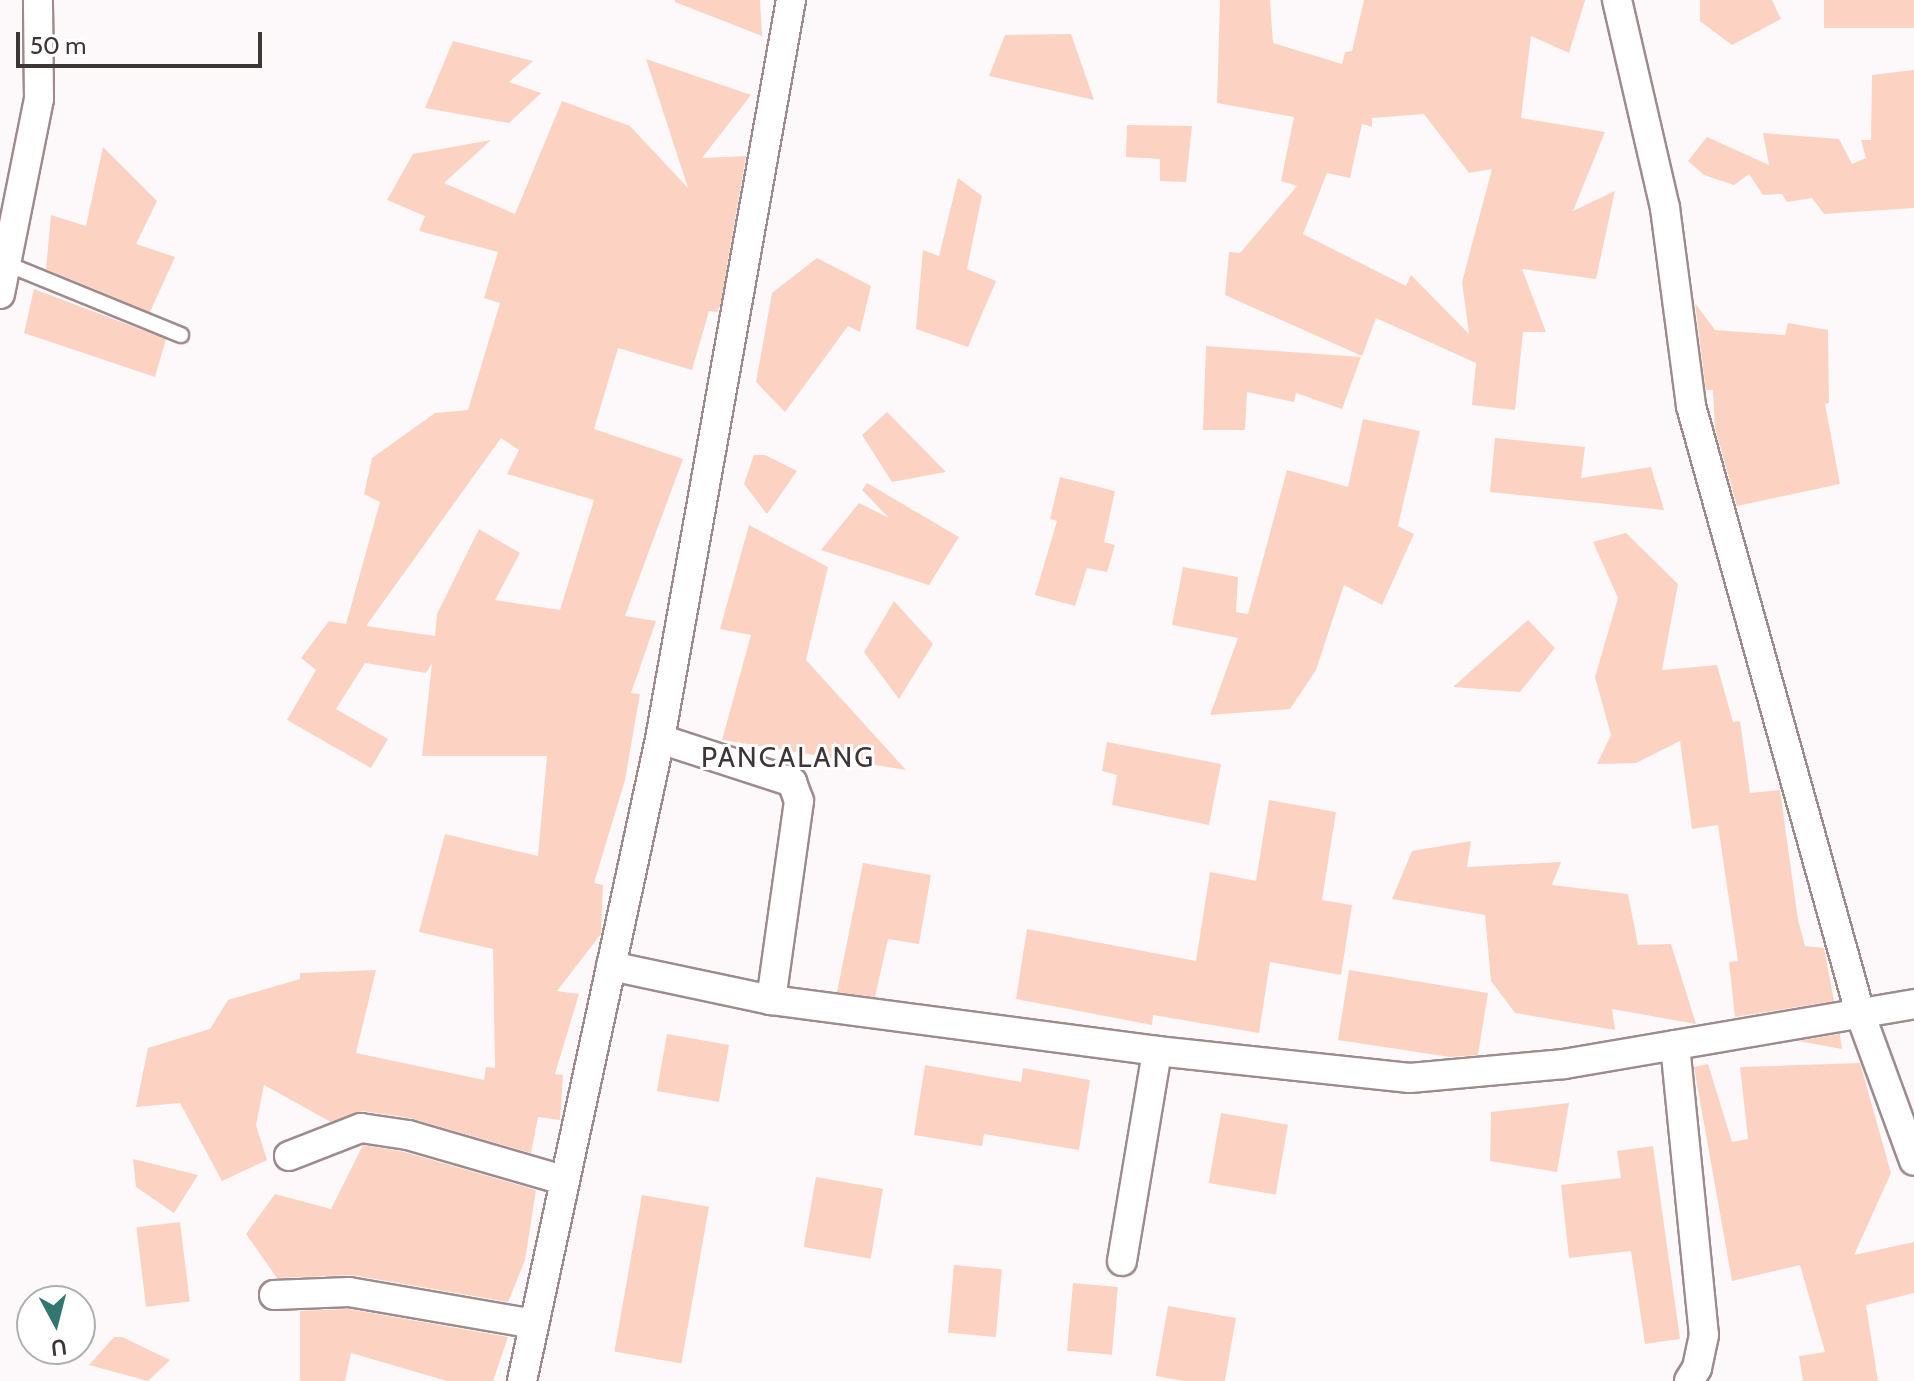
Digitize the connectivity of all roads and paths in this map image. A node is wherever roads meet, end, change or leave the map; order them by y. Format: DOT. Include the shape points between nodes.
graph roads {
  1 [pos="38,0"];
  2 [pos="791,0"];
  3 [pos="1617,0"];
  4 [pos="7,232"];
  5 [pos="7,264"];
  6 [pos="0,294"];
  7 [pos="181,335"];
  8 [pos="660,739"];
  9 [pos="611,966"];
  10 [pos="771,1000"];
  11 [pos="1914,1004"];
  12 [pos="1861,1016"];
  13 [pos="1675,1045"];
  14 [pos="1157,1051"];
  15 [pos="289,1156"];
  16 [pos="1914,1161"];
  17 [pos="563,1180"];
  18 [pos="1122,1261"];
  19 [pos="274,1295"];
  20 [pos="534,1324"];
  21 [pos="522,1381"];
  22 [pos="1689,1381"];
  1 -- 4 [label="street" via="39,99"];
  2 -- 8 [label="street"];
  3 -- 12 [label="street" via="1665,208 1691,406"];
  4 -- 5 [label="street"];
  5 -- 6 [label="street"];
  5 -- 7 [label="lane"];
  8 -- 9 [label="street"];
  8 -- 10 [label="street" via="792,782 799,801"];
  9 -- 10 [label="street"];
  9 -- 17 [label="street"];
  10 -- 14 [label="street"];
  11 -- 12 [label="street"];
  12 -- 13 [label="street"];
  12 -- 16 [label="street"];
  13 -- 14 [label="street" via="1564,1064 1410,1078"];
  13 -- 22 [label="street" via="1704,1335"];
  14 -- 18 [label="street"];
  15 -- 17 [label="street" via="361,1128 408,1135"];
  17 -- 20 [label="street"];
  19 -- 20 [label="street" via="349,1292"];
  20 -- 21 [label="street"];
}
